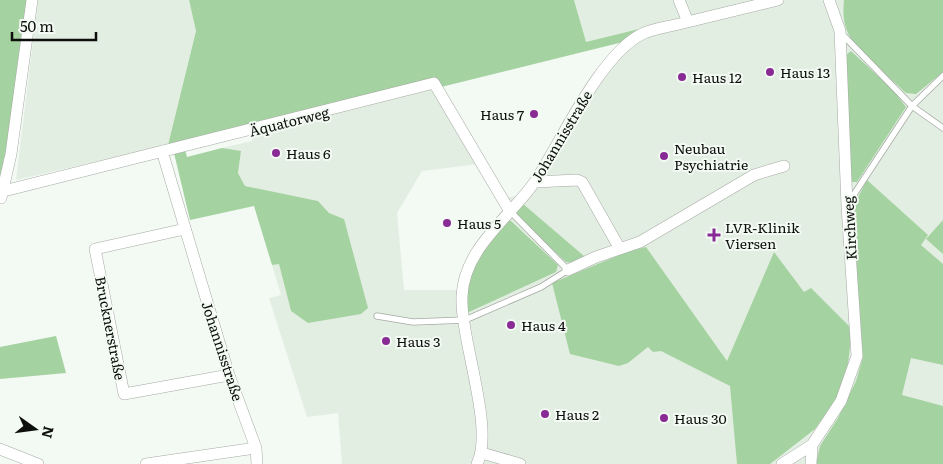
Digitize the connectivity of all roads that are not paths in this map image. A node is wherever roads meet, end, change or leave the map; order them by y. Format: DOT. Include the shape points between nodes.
graph roads {
  1 [pos="32,0"];
  2 [pos="679,0"];
  3 [pos="778,0"];
  4 [pos="829,0"];
  5 [pos="688,22"];
  6 [pos="840,31"];
  7 [pos="943,76"];
  8 [pos="912,106"];
  9 [pos="943,128"];
  10 [pos="162,151"];
  11 [pos="784,166"];
  12 [pos="535,182"];
  13 [pos="1,195"];
  14 [pos="847,206"];
  15 [pos="509,210"];
  16 [pos="185,229"];
  17 [pos="620,249"];
  18 [pos="568,270"];
  19 [pos="377,316"];
  20 [pos="465,320"];
  21 [pos="228,375"];
  22 [pos="812,445"];
  23 [pos="256,448"];
  24 [pos="0,449"];
  25 [pos="482,453"];
  26 [pos="38,464"];
  27 [pos="146,464"];
  28 [pos="257,464"];
  29 [pos="476,464"];
  30 [pos="520,464"];
  31 [pos="782,464"];
  32 [pos="811,464"];
  1 -- 13 [label="street" via="11,154"];
  2 -- 5 [label="street"];
  3 -- 5 [label="street, Johannisstraße"];
  4 -- 6 [label="street, Kirchweg"];
  5 -- 12 [label="street, Johannisstraße" via="642,34 621,50 593,83"];
  6 -- 8 [label="lane"];
  6 -- 14 [label="street, Kirchweg"];
  7 -- 8 [label="lane"];
  8 -- 9 [label="lane"];
  8 -- 14 [label="lane"];
  10 -- 13 [label="street, Äquatorweg"];
  10 -- 15 [label="street, Äquatorweg" via="434,83"];
  10 -- 16 [label="street, Johannisstraße"];
  11 -- 17 [label="street" via="754,175 640,242"];
  12 -- 15 [label="street, Johannisstraße"];
  12 -- 17 [label="street" via="582,182"];
  14 -- 22 [label="street, Kirchweg" via="857,356 841,400"];
  15 -- 18 [label="lane"];
  15 -- 20 [label="street, Johannisstraße" via="479,249 467,271 462,296"];
  16 -- 21 [label="street, Johannisstraße"];
  16 -- 21 [label="street, Brucknerstraße" via="95,249 124,394"];
  17 -- 18 [label="street"];
  18 -- 20 [label="lane" via="541,287"];
  19 -- 20 [label="lane" via="413,322"];
  20 -- 25 [label="street, Johannisstraße" via="479,409"];
  21 -- 23 [label="street, Johannisstraße"];
  22 -- 31 [label="street, Kirchweg"];
  22 -- 32 [label="street, Kirchweg"];
  23 -- 27 [label="street"];
  23 -- 28 [label="street, Johannisstraße"];
  24 -- 26 [label="street"];
  25 -- 29 [label="street"];
  25 -- 30 [label="street"];
}
